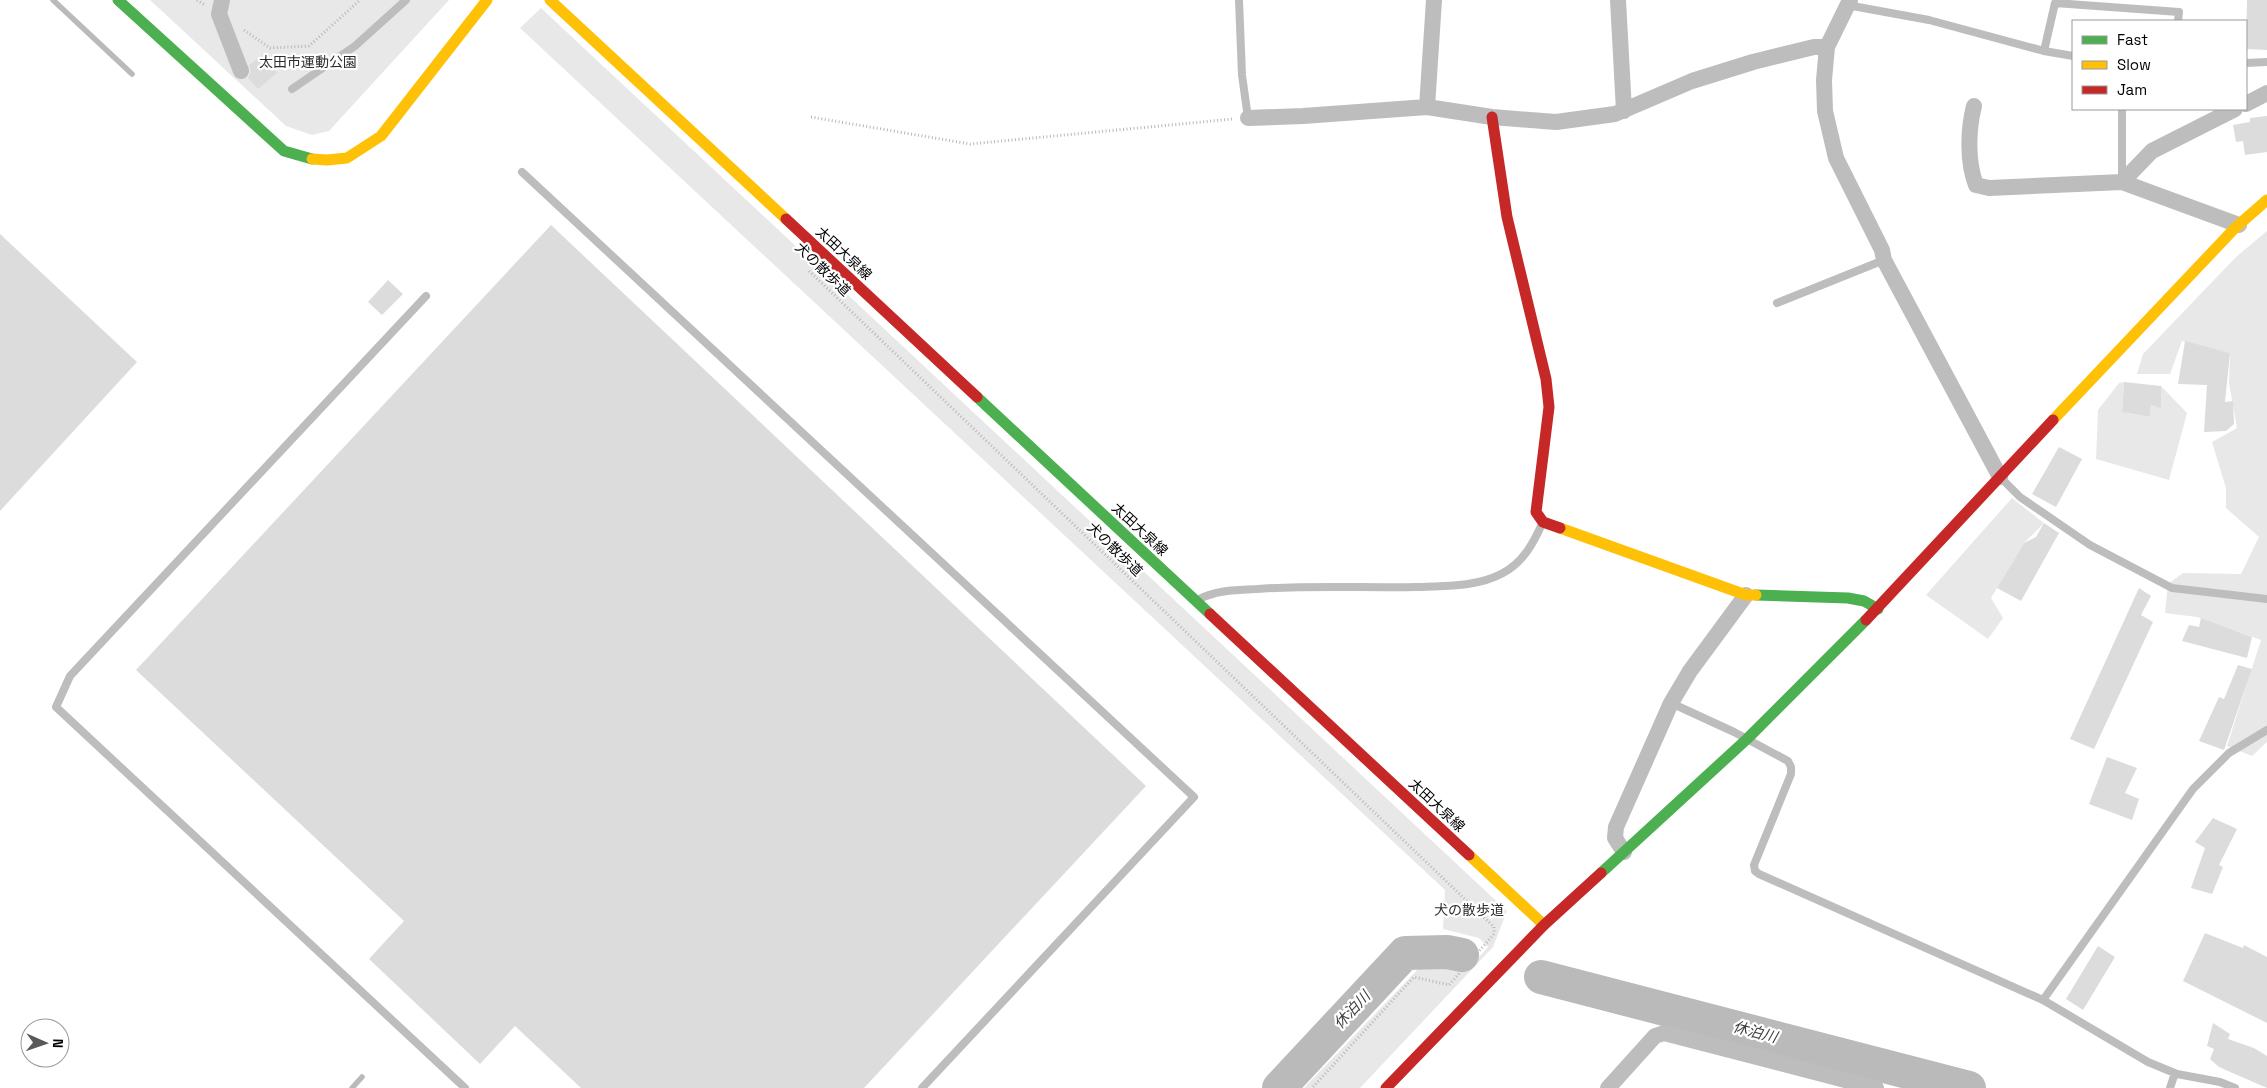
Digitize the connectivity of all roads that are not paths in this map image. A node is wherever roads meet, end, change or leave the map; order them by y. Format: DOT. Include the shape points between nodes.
graph roads {
  1 [pos="118,0"];
  2 [pos="406,0"];
  3 [pos="487,0"];
  4 [pos="550,0"];
  5 [pos="1239,0"];
  6 [pos="1434,0"];
  7 [pos="1618,0"];
  8 [pos="1849,3"];
  9 [pos="220,7"];
  10 [pos="2178,20"];
  11 [pos="1827,47"];
  12 [pos="2044,51"];
  13 [pos="2072,56"];
  14 [pos="2267,62"];
  15 [pos="2247,63"];
  16 [pos="241,71"];
  17 [pos="292,90"];
  18 [pos="2267,93"];
  19 [pos="2247,103"];
  20 [pos="1974,106"];
  21 [pos="1427,107"];
  22 [pos="2122,110"];
  23 [pos="2233,110"];
  24 [pos="1624,111"];
  25 [pos="1492,117"];
  26 [pos="1248,118"];
  27 [pos="522,172"];
  28 [pos="2122,182"];
  29 [pos="2267,200"];
  30 [pos="2239,225"];
  31 [pos="1884,260"];
  32 [pos="426,296"];
  33 [pos="1777,303"];
  34 [pos="2000,477"];
  35 [pos="1543,522"];
  36 [pos="1746,595"];
  37 [pos="2267,599"];
  38 [pos="1195,601"];
  39 [pos="1878,609"];
  40 [pos="1671,703"];
  41 [pos="2267,730"];
  42 [pos="1747,739"];
  43 [pos="1624,852"];
  44 [pos="1544,925"];
  45 [pos="2042,1000"];
  46 [pos="2175,1073"];
  47 [pos="465,1088"];
  48 [pos="922,1088"];
  49 [pos="1386,1088"];
  50 [pos="1608,1088"];
  51 [pos="1876,1088"];
  52 [pos="2170,1088"];
  53 [pos="2235,1088"];
  1 -- 3 [label="street" via="284,151 327,160 347,158 381,136"];
  2 -- 17 [label="lane" via="356,46"];
  4 -- 38 [label="street, 太田大泉線"];
  5 -- 26 [label="lane" via="1242,75"];
  6 -- 21 [label="street"];
  7 -- 24 [label="street"];
  8 -- 11 [label="street"];
  8 -- 12 [label="lane" via="1929,20"];
  9 -- 16 [label="street"];
  10 -- 12 [label="lane" via="2179,12 2056,3"];
  11 -- 24 [label="street" via="1814,47 1753,62 1692,81"];
  11 -- 31 [label="street" via="1825,111 1836,158"];
  12 -- 13 [label="lane"];
  14 -- 15 [label="lane"];
  18 -- 19 [label="street"];
  20 -- 28 [label="street" via="1970,124 1972,175 1976,185 1989,188"];
  21 -- 25 [label="street"];
  21 -- 26 [label="street"];
  22 -- 28 [label="lane"];
  23 -- 28 [label="street" via="2152,151"];
  24 -- 25 [label="street" via="1556,122"];
  25 -- 35 [label="street" via="1507,217 1550,407 1536,512"];
  27 -- 48 [label="lane" via="1194,797"];
  28 -- 30 [label="street"];
  29 -- 30 [label="street"];
  30 -- 34 [label="street"];
  31 -- 33 [label="lane"];
  31 -- 34 [label="street"];
  32 -- 47 [label="lane" via="70,676 56,707"];
  34 -- 37 [label="lane" via="2020,497 2090,545 2172,588"];
  34 -- 39 [label="street"];
  35 -- 36 [label="street"];
  35 -- 38 [label="lane" via="1531,548 1519,562 1502,574 1477,581 1450,586 1226,590"];
  36 -- 39 [label="street" via="1848,598 1864,601"];
  36 -- 40 [label="street" via="1690,671"];
  38 -- 44 [label="street, 太田大泉線"];
  39 -- 42 [label="street"];
  40 -- 42 [label="lane"];
  40 -- 43 [label="street" via="1616,827 1615,838"];
  41 -- 45 [label="lane" via="2229,753 2193,789"];
  42 -- 43 [label="street"];
  42 -- 45 [label="lane" via="1788,761 1791,767 1754,865 1755,871"];
  43 -- 44 [label="street"];
  44 -- 49 [label="street"];
  45 -- 46 [label="lane" via="2148,1062"];
  46 -- 52 [label="lane"];
  46 -- 53 [label="lane"];
  50 -- 51 [label="street" via="1655,1036 1664,1033"];
}
